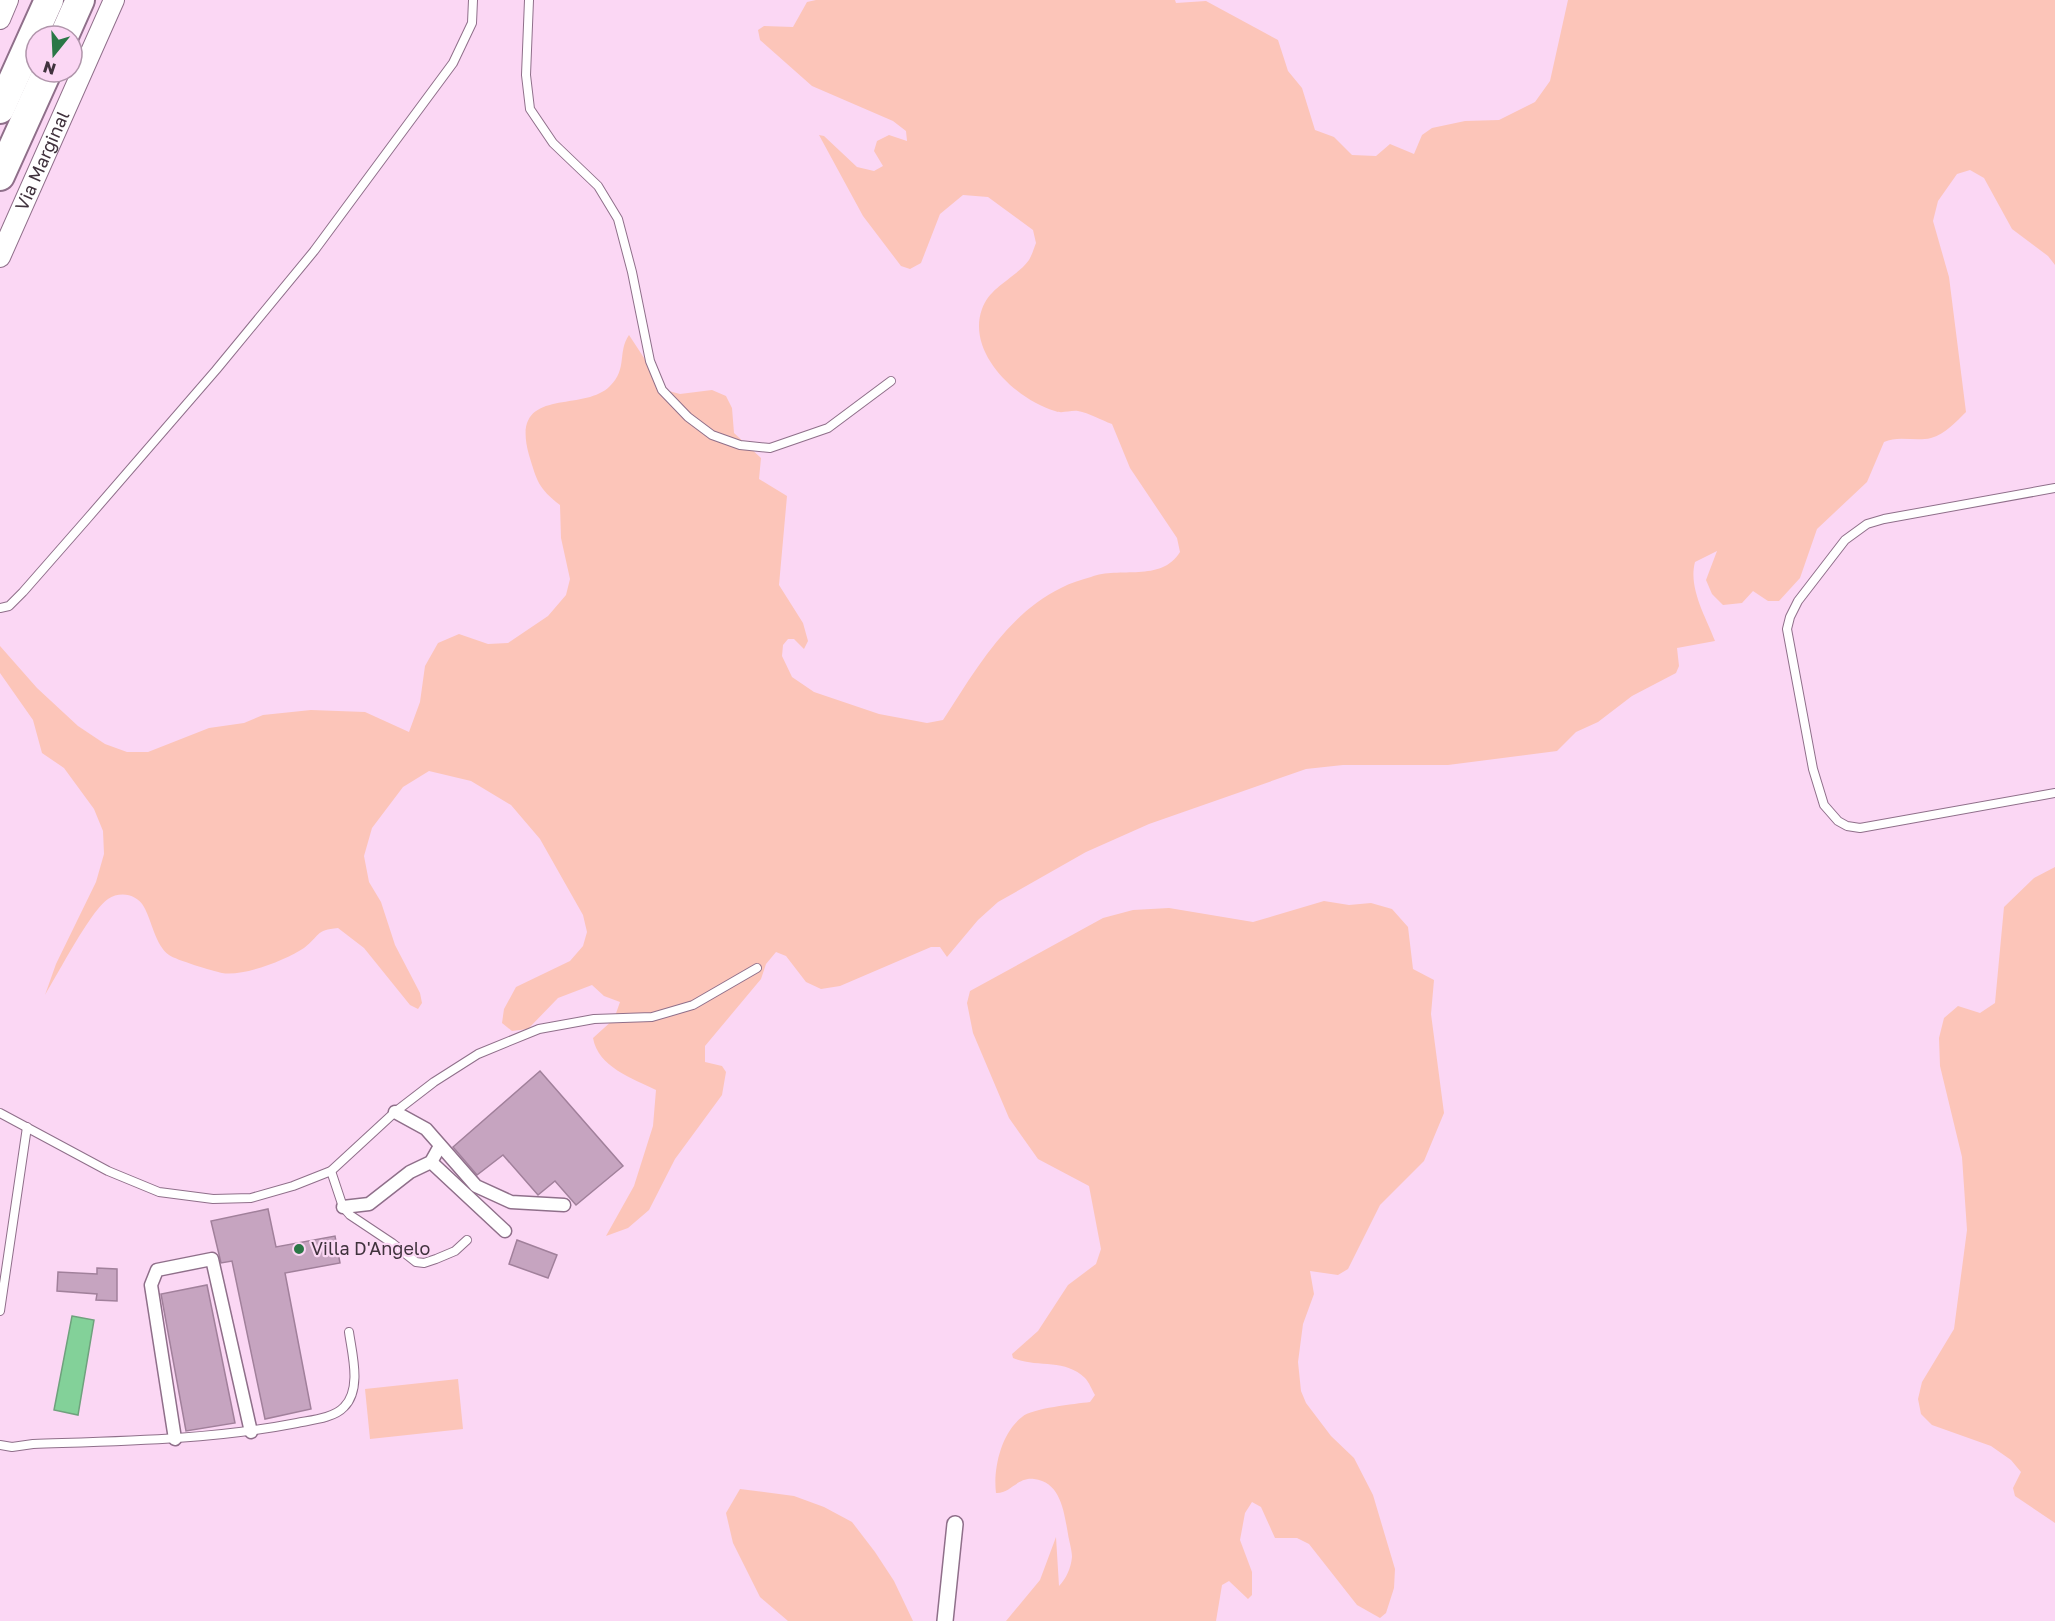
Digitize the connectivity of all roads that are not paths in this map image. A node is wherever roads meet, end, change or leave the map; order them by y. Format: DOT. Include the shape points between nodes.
graph roads {
  1 [pos="9,0"];
  2 [pos="49,0"];
  3 [pos="80,0"];
  4 [pos="114,0"];
  5 [pos="473,0"];
  6 [pos="529,0"];
  7 [pos="0,19"];
  8 [pos="69,24"];
  9 [pos="42,84"];
  10 [pos="0,109"];
  11 [pos="0,176"];
  12 [pos="0,257"];
  13 [pos="891,381"];
  14 [pos="2055,488"];
  15 [pos="0,608"];
  16 [pos="2055,793"];
  17 [pos="757,968"];
  18 [pos="395,1112"];
  19 [pos="0,1113"];
  20 [pos="27,1127"];
  21 [pos="440,1146"];
  22 [pos="431,1162"];
  23 [pos="331,1171"];
  24 [pos="564,1205"];
  25 [pos="343,1207"];
  26 [pos="505,1231"];
  27 [pos="466,1240"];
  28 [pos="0,1311"];
  29 [pos="349,1332"];
  30 [pos="251,1432"];
  31 [pos="175,1439"];
  32 [pos="0,1445"];
  33 [pos="956,1524"];
  34 [pos="945,1621"];
  1 -- 7 [label="street"];
  2 -- 10 [label="highway"];
  3 -- 8 [label="highway"];
  4 -- 12 [label="street, Via Marginal"];
  5 -- 15 [label="lane" via="472,23 453,63 314,251 23,592 9,606"];
  6 -- 13 [label="lane" via="526,75 530,109 553,143 598,186 618,219 650,361 662,390 712,435 740,445 770,448 828,428"];
  9 -- 11 [label="highway"];
  14 -- 16 [label="lane" via="1867,524 1845,540 1798,601 1787,629 1813,769 1824,805 1838,821 1860,828"];
  17 -- 18 [label="lane" via="693,1005 652,1017 594,1019 539,1029 478,1054"];
  18 -- 21 [label="street" via="426,1129"];
  18 -- 23 [label="lane"];
  19 -- 20 [label="lane"];
  20 -- 23 [label="lane" via="108,1171 159,1192 251,1198"];
  20 -- 28 [label="lane"];
  21 -- 22 [label="street"];
  21 -- 24 [label="street" via="476,1185 511,1202"];
  22 -- 25 [label="street" via="369,1204"];
  22 -- 26 [label="street"];
  23 -- 25 [label="lane"];
  25 -- 27 [label="lane" via="416,1262 424,1263 455,1251"];
  29 -- 30 [label="lane" via="353,1392 343,1409 322,1418"];
  30 -- 31 [label="lane"];
  30 -- 31 [label="street" via="212,1258 157,1270 151,1285"];
  31 -- 32 [label="lane"];
  33 -- 34 [label="street"];
}
